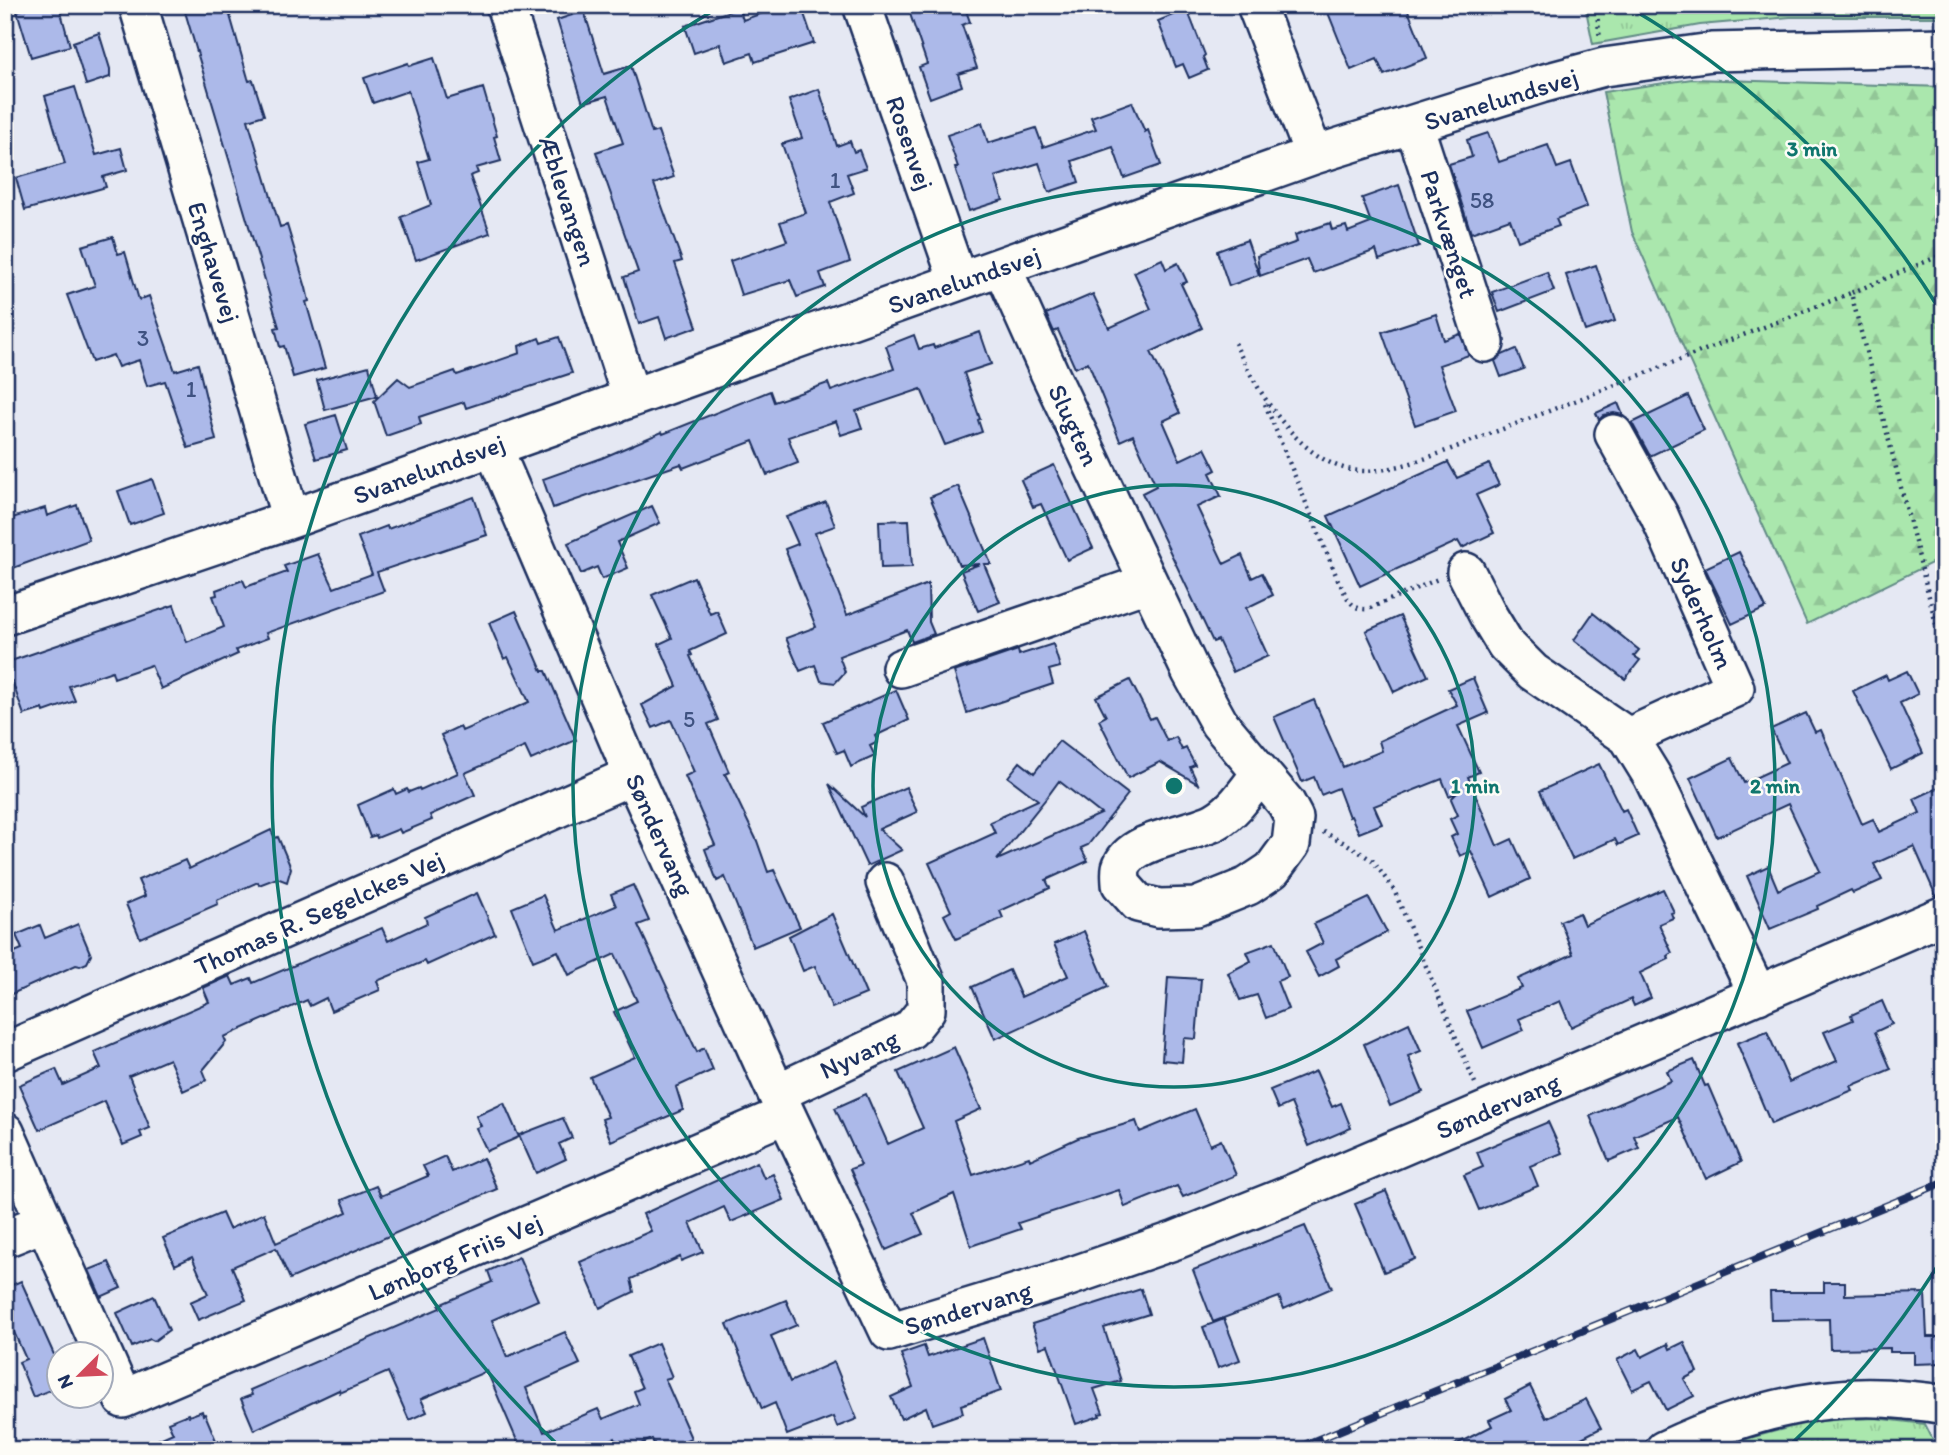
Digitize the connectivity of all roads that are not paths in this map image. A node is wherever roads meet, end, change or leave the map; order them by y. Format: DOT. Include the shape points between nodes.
graph roads {
  1 [pos="138,5"];
  2 [pos="505,5"];
  3 [pos="862,5"];
  4 [pos="1256,5"];
  5 [pos="1944,47"];
  6 [pos="1414,125"];
  7 [pos="1314,155"];
  8 [pos="1002,267"];
  9 [pos="958,281"];
  10 [pos="1485,343"];
  11 [pos="632,397"];
  12 [pos="1615,434"];
  13 [pos="493,447"];
  14 [pos="291,519"];
  15 [pos="1466,572"];
  16 [pos="1147,583"];
  17 [pos="5,616"];
  18 [pos="901,668"];
  19 [pos="1628,737"];
  20 [pos="633,775"];
  21 [pos="1260,775"];
  22 [pos="885,882"];
  23 [pos="1944,915"];
  24 [pos="1758,995"];
  25 [pos="5,1052"];
  26 [pos="782,1104"];
  27 [pos="5,1132"];
  28 [pos="45,1222"];
  29 [pos="5,1238"];
  30 [pos="1944,1405"];
  31 [pos="1664,1450"];
  1 -- 14 [label="street, Enghavevej"];
  2 -- 11 [label="street, Æblevangen"];
  3 -- 9 [label="street, Rosenvej"];
  4 -- 7 [label="street"];
  5 -- 6 [label="street, Svanelundsvej" via="1712,52 1604,67"];
  6 -- 7 [label="street, Svanelundsvej"];
  6 -- 10 [label="street, Parkvænget"];
  7 -- 8 [label="street, Svanelundsvej"];
  8 -- 9 [label="street, Svanelundsvej"];
  8 -- 16 [label="street, Slugten"];
  9 -- 11 [label="street, Svanelundsvej"];
  11 -- 13 [label="street, Svanelundsvej"];
  12 -- 19 [label="street, Syderholm" via="1659,515 1735,688"];
  13 -- 14 [label="street, Svanelundsvej"];
  13 -- 20 [label="street, Søndervang"];
  14 -- 17 [label="street, Svanelundsvej"];
  15 -- 19 [label="street" via="1506,645 1533,672"];
  16 -- 18 [label="street"];
  16 -- 21 [label="street, Slugten" via="1219,723"];
  19 -- 24 [label="street" via="1653,776"];
  20 -- 25 [label="street, Thomas R. Segelckes Vej"];
  20 -- 26 [label="street, Søndervang"];
  21 -- 21 [label="street, Slugten" via="1294,818 1291,844 1272,870 1248,886 1196,907 1159,908 1138,903 1121,884 1127,858 1141,847 1213,823 1231,811"];
  22 -- 26 [label="street, Nyvang" via="926,981 926,1010 911,1030"];
  23 -- 24 [label="street, Søndervang"];
  24 -- 26 [label="street, Søndervang" via="1176,1240 889,1332"];
  26 -- 28 [label="street, Lønborg Friis Vej" via="122,1399"];
  27 -- 28 [label="street"];
  28 -- 29 [label="street"];
  30 -- 31 [label="street" via="1881,1397 1824,1399 1767,1410"];
}
